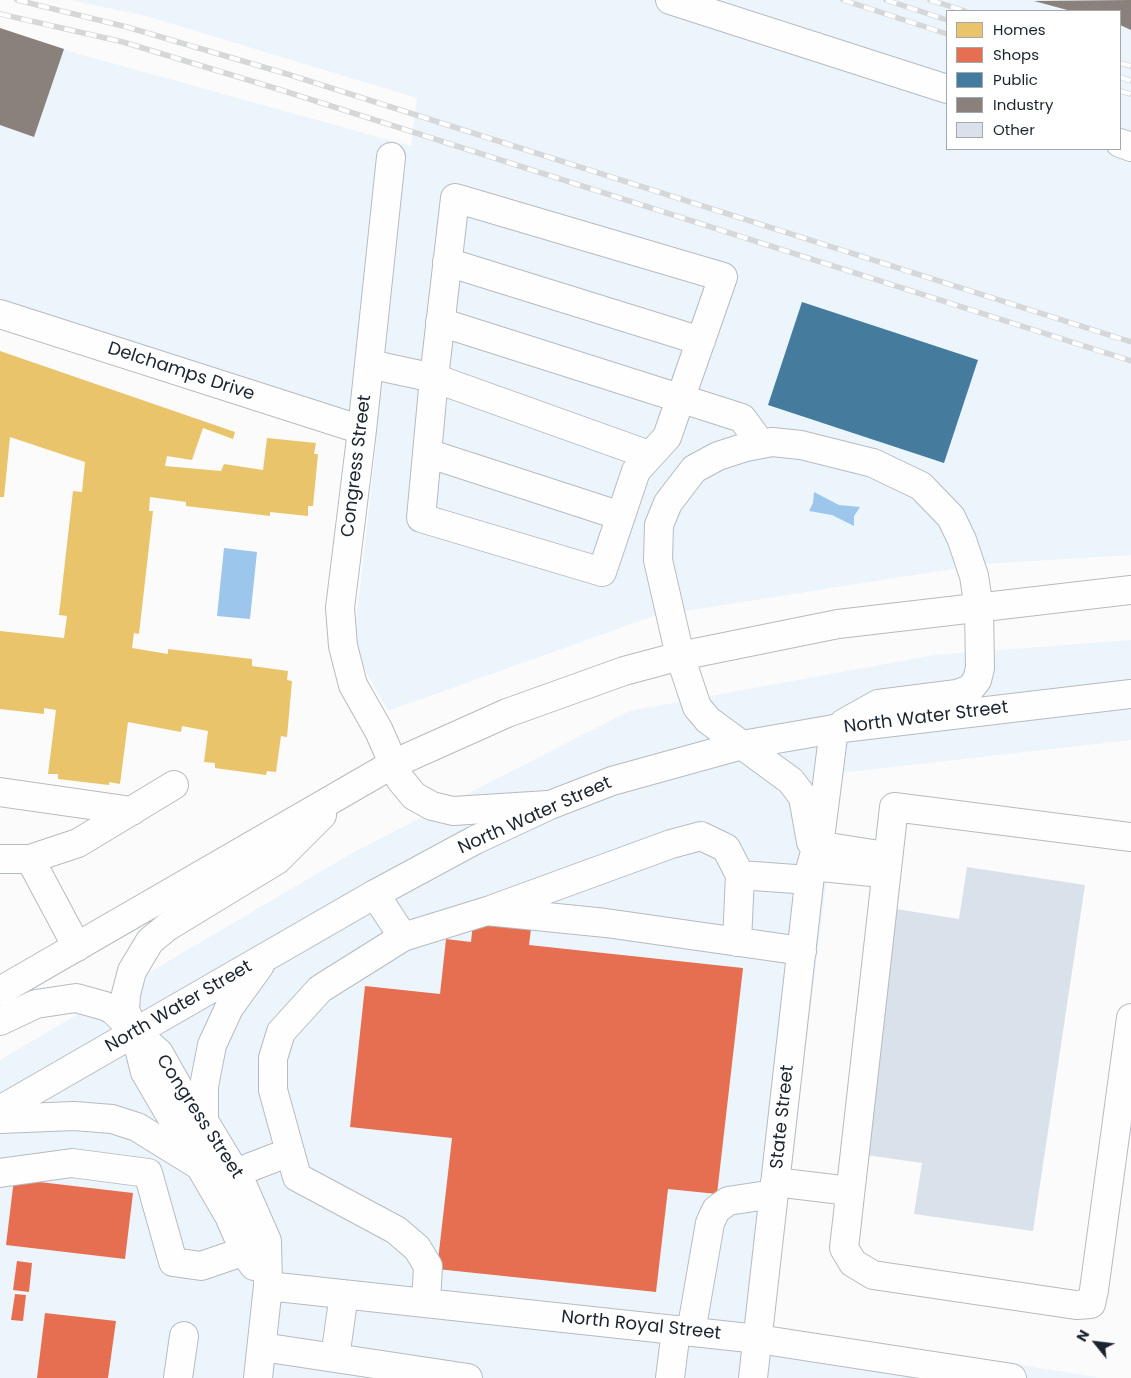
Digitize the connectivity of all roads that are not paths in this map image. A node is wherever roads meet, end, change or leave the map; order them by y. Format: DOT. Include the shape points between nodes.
graph roads {
  1 [pos="670,0"];
  2 [pos="946,89"];
  3 [pos="391,157"];
  4 [pos="447,262"];
  5 [pos="0,314"];
  6 [pos="440,322"];
  7 [pos="701,340"];
  8 [pos="369,364"];
  9 [pos="434,378"];
  10 [pos="681,399"];
  11 [pos="362,430"];
  12 [pos="761,444"];
  13 [pos="427,454"];
  14 [pos="649,455"];
  15 [pos="622,511"];
  16 [pos="662,519"];
  17 [pos="1131,590"];
  18 [pos="979,608"];
  19 [pos="680,656"];
  20 [pos="1131,694"];
  21 [pos="834,729"];
  22 [pos="742,745"];
  23 [pos="393,764"];
  24 [pos="174,785"];
  25 [pos="348,789"];
  26 [pos="0,792"];
  27 [pos="550,805"];
  28 [pos="132,811"];
  29 [pos="1131,838"];
  30 [pos="0,859"];
  31 [pos="30,859"];
  32 [pos="812,862"];
  33 [pos="883,864"];
  34 [pos="740,875"];
  35 [pos="375,894"];
  36 [pos="487,911"];
  37 [pos="404,937"];
  38 [pos="737,942"];
  39 [pos="78,946"];
  40 [pos="802,951"];
  41 [pos="264,959"];
  42 [pos="0,991"];
  43 [pos="1131,1018"];
  44 [pos="0,1021"];
  45 [pos="135,1032"];
  46 [pos="1128,1072"];
  47 [pos="0,1110"];
  48 [pos="0,1119"];
  49 [pos="204,1121"];
  50 [pos="290,1152"];
  51 [pos="200,1166"];
  52 [pos="0,1173"];
  53 [pos="236,1173"];
  54 [pos="775,1188"];
  55 [pos="850,1191"];
  56 [pos="244,1251"];
  57 [pos="268,1286"];
  58 [pos="344,1294"];
  59 [pos="426,1303"];
  60 [pos="684,1331"];
  61 [pos="184,1336"];
  62 [pos="758,1339"];
  63 [pos="262,1348"];
  64 [pos="335,1358"];
  65 [pos="178,1378"];
  66 [pos="258,1378"];
  67 [pos="468,1378"];
  68 [pos="670,1378"];
  69 [pos="754,1378"];
  70 [pos="1012,1378"];
  1 -- 2 [label="main road"];
  3 -- 8 [label="main road, Congress Street"];
  4 -- 6 [label="main road"];
  4 -- 7 [label="main road"];
  4 -- 7 [label="main road" via="455,198 724,277"];
  5 -- 11 [label="main road, Delchamps Drive"];
  6 -- 9 [label="main road"];
  6 -- 10 [label="main road"];
  7 -- 10 [label="main road"];
  8 -- 9 [label="main road"];
  8 -- 11 [label="main road, Congress Street"];
  9 -- 13 [label="main road"];
  9 -- 14 [label="main road"];
  10 -- 12 [label="main road" via="742,418"];
  10 -- 14 [label="main road" via="667,437"];
  11 -- 23 [label="main road, Congress Street" via="340,608 343,646 354,685"];
  12 -- 16 [label="main road, State Street" via="718,456 694,469 668,503"];
  12 -- 18 [label="main road, State Street" via="801,445 864,461 921,486 951,517 962,540 974,576"];
  13 -- 15 [label="main road"];
  13 -- 15 [label="main road" via="421,518 602,572"];
  14 -- 15 [label="main road" via="636,471"];
  15 -- 16 [label="main road"];
  16 -- 19 [label="main road, State Street" via="658,560"];
  17 -- 18 [label="main road"];
  18 -- 19 [label="main road" via="838,624"];
  18 -- 21 [label="main road, State Street" via="980,668 970,689 958,694 878,704"];
  19 -- 22 [label="main road, State Street" via="697,708"];
  19 -- 23 [label="main road" via="624,671 506,713"];
  20 -- 21 [label="main road, North Water Street"];
  21 -- 22 [label="main road, North Water Street"];
  21 -- 32 [label="main road, State Street" via="821,831"];
  22 -- 27 [label="main road, North Water Street" via="612,781"];
  22 -- 32 [label="main road, State Street" via="791,780 802,797"];
  23 -- 25 [label="main road"];
  23 -- 27 [label="main road, Congress Street" via="408,791 422,802 442,809 467,811"];
  24 -- 28 [label="main road"];
  25 -- 39 [label="main road"];
  25 -- 45 [label="main road" via="277,860 167,927 150,941 132,971 126,994 125,1010"];
  26 -- 28 [label="main road"];
  27 -- 35 [label="main road, North Water Street" via="475,840"];
  28 -- 31 [label="main road" via="78,843"];
  29 -- 33 [label="main road" via="894,807"];
  30 -- 31 [label="main road"];
  31 -- 39 [label="main road"];
  32 -- 33 [label="main road" via="873,854"];
  32 -- 34 [label="main road"];
  32 -- 40 [label="main road, State Street"];
  33 -- 55 [label="main road"];
  34 -- 36 [label="main road" via="726,848 700,836"];
  34 -- 38 [label="main road"];
  35 -- 37 [label="main road"];
  35 -- 41 [label="main road, North Water Street"];
  36 -- 37 [label="main road"];
  36 -- 38 [label="main road" via="606,923"];
  37 -- 50 [label="main road" via="320,989 280,1032 273,1058 273,1090"];
  38 -- 40 [label="main road"];
  39 -- 42 [label="main road"];
  40 -- 54 [label="main road, State Street"];
  41 -- 45 [label="main road, North Water Street"];
  41 -- 49 [label="main road" via="229,1008 212,1044 204,1086"];
  43 -- 46 [label="main road"];
  44 -- 45 [label="main road" via="36,1004 76,998 97,1002 113,1010"];
  45 -- 47 [label="main road, North Water Street"];
  45 -- 49 [label="main road, Congress Street" via="159,1054 190,1108"];
  45 -- 51 [label="main road, Congress Street" via="145,1072"];
  46 -- 55 [label="main road" via="1090,1304 1076,1305 873,1275 853,1264 844,1248"];
  48 -- 51 [label="main road" via="74,1116 112,1119 137,1127"];
  49 -- 53 [label="main road, Congress Street"];
  50 -- 53 [label="main road"];
  50 -- 59 [label="main road" via="297,1177 396,1230 417,1248 428,1266"];
  51 -- 56 [label="main road, Congress Street" via="229,1216"];
  52 -- 56 [label="main road" via="72,1164 148,1173 173,1262 200,1266"];
  53 -- 57 [label="main road, Congress Street" via="267,1241"];
  54 -- 55 [label="main road"];
  54 -- 60 [label="main road" via="728,1201 716,1210"];
  54 -- 62 [label="main road, State Street"];
  56 -- 57 [label="main road, Congress Street"];
  57 -- 58 [label="main road, North Royal Street"];
  57 -- 63 [label="main road, Congress Street"];
  58 -- 59 [label="main road, North Royal Street"];
  58 -- 64 [label="main road"];
  59 -- 60 [label="main road, North Royal Street"];
  60 -- 62 [label="main road, North Royal Street"];
  60 -- 68 [label="main road"];
  61 -- 65 [label="main road"];
  62 -- 69 [label="main road, State Street"];
  62 -- 70 [label="main road, North Royal Street"];
  63 -- 64 [label="main road"];
  63 -- 66 [label="main road, Congress Street"];
  64 -- 67 [label="main road"];
}
